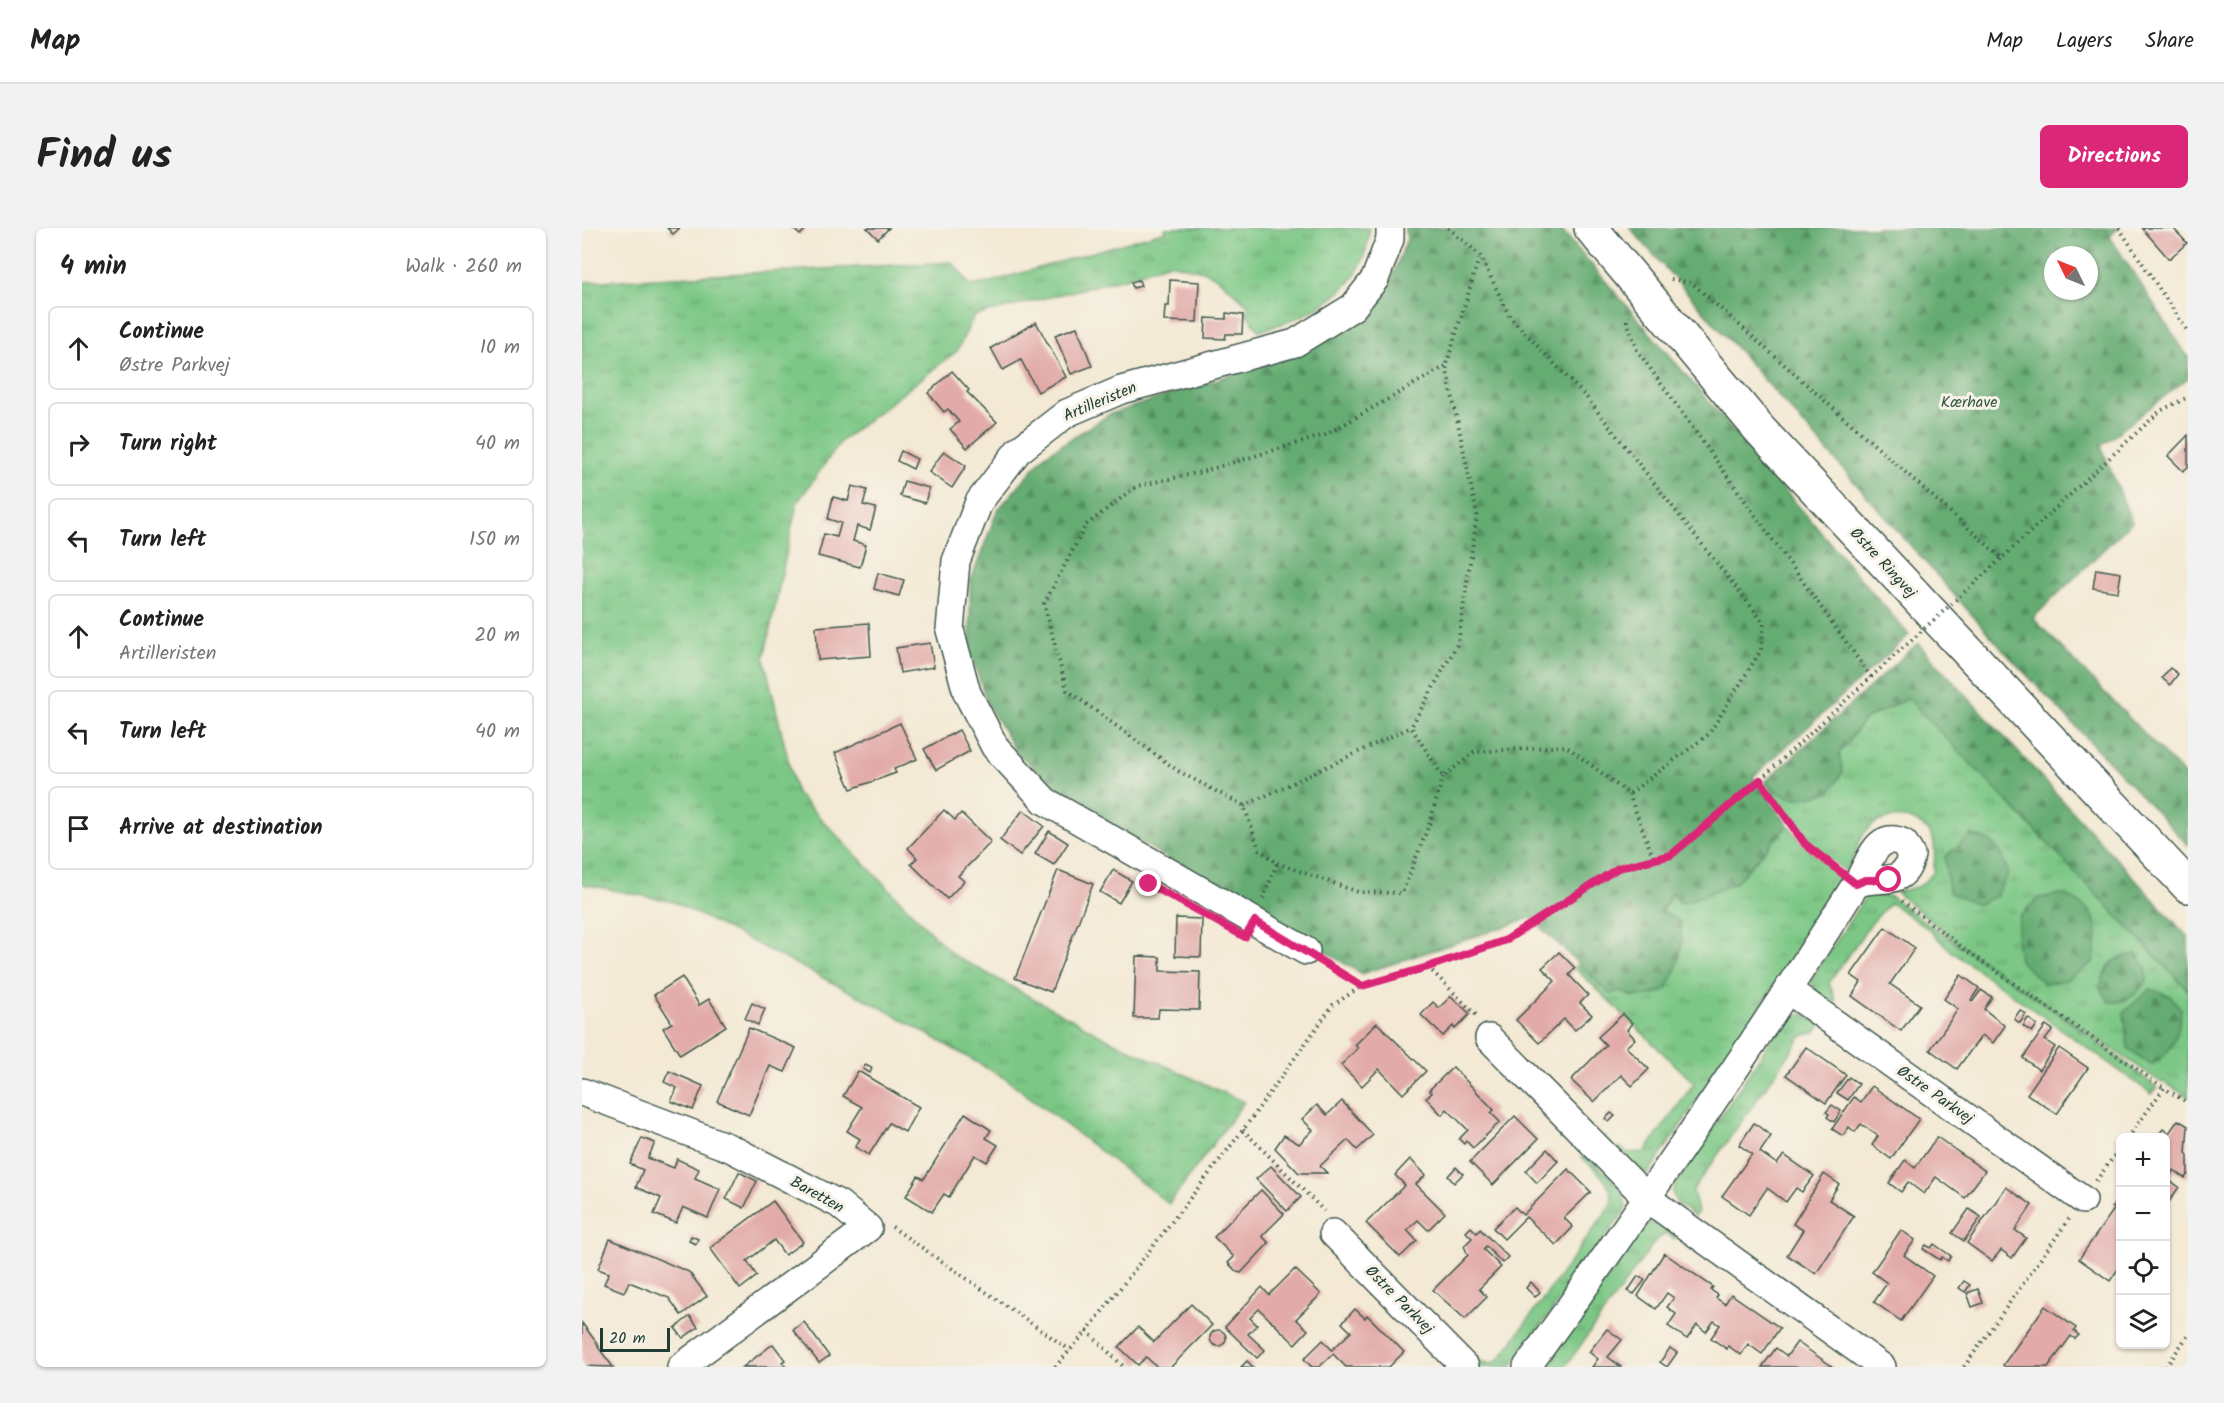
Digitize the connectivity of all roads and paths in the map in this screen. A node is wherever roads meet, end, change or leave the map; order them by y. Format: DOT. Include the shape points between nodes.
graph roads {
  1 [pos="1390,228"];
  2 [pos="1448,228"];
  3 [pos="1591,228"];
  4 [pos="2119,228"];
  5 [pos="1480,255"];
  6 [pos="1662,282"];
  7 [pos="1630,313"];
  8 [pos="2188,332"];
  9 [pos="1446,366"];
  10 [pos="2188,397"];
  11 [pos="2002,558"];
  12 [pos="1871,677"];
  13 [pos="1411,727"];
  14 [pos="1443,777"];
  15 [pos="1760,780"];
  16 [pos="1629,794"];
  17 [pos="1244,806"];
  18 [pos="1654,859"];
  19 [pos="1277,863"];
  20 [pos="1856,884"];
  21 [pos="2188,886"];
  22 [pos="1898,898"];
  23 [pos="1255,921"];
  24 [pos="1306,951"];
  25 [pos="1428,967"];
  26 [pos="1362,986"];
  27 [pos="1788,990"];
  28 [pos="1489,1038"];
  29 [pos="2164,1088"];
  30 [pos="582,1092"];
  31 [pos="2188,1103"];
  32 [pos="1243,1130"];
  33 [pos="2131,1133"];
  34 [pos="2116,1155"];
  35 [pos="1648,1198"];
  36 [pos="2083,1200"];
  37 [pos="867,1228"];
  38 [pos="1333,1233"];
  39 [pos="1087,1331"];
  40 [pos="2188,1335"];
  41 [pos="1070,1350"];
  42 [pos="681,1367"];
  43 [pos="1055,1367"];
  44 [pos="1124,1367"];
  45 [pos="1465,1367"];
  46 [pos="1527,1367"];
  47 [pos="1882,1367"];
  48 [pos="1964,1367"];
  49 [pos="2166,1367"];
  1 -- 23 [label="street, Artilleristen" via="1376,279 1353,307 1295,343 1121,390 1066,413 1018,451 979,502 956,561 950,630 967,693 995,747 1045,801"];
  2 -- 5 [label="path"];
  3 -- 21 [label="main road, Østre Ringvej" via="1760,430"];
  4 -- 8 [label="path"];
  5 -- 9 [label="path"];
  5 -- 16 [label="path" via="1510,317 1587,399 1764,622 1761,650 1709,734"];
  6 -- 11 [label="path" via="1672,279 1692,283"];
  7 -- 12 [label="path" via="1627,321 1637,350"];
  9 -- 13 [label="path" via="1477,515 1458,643"];
  9 -- 17 [label="path" via="1325,435 1201,472 1137,486 1086,525 1044,604 1067,690 1178,771"];
  10 -- 11 [label="path" via="2160,411"];
  11 -- 12 [label="path, bridge"];
  12 -- 15 [label="path"];
  13 -- 14 [label="path"];
  13 -- 17 [label="path"];
  14 -- 16 [label="path" via="1474,752 1566,746"];
  14 -- 19 [label="path" via="1402,893 1358,892"];
  15 -- 18 [label="path" via="1671,855"];
  15 -- 20 [label="path" via="1805,844"];
  16 -- 18 [label="path"];
  17 -- 19 [label="path" via="1259,849"];
  18 -- 25 [label="path" via="1618,868 1506,940"];
  19 -- 23 [label="path"];
  20 -- 27 [label="street"];
  22 -- 29 [label="path" via="1967,951"];
  23 -- 24 [label="street, Artilleristen"];
  24 -- 26 [label="path"];
  25 -- 26 [label="path"];
  25 -- 28 [label="path" via="1481,1020"];
  26 -- 32 [label="path" via="1333,1005"];
  27 -- 35 [label="street"];
  27 -- 36 [label="street, Østre Parkvej"];
  28 -- 35 [label="street"];
  29 -- 31 [label="path"];
  29 -- 33 [label="path"];
  30 -- 37 [label="street, Baretten" via="730,1148 839,1204"];
  32 -- 38 [label="path" via="1328,1214"];
  32 -- 39 [label="path"];
  34 -- 36 [label="path"];
  35 -- 46 [label="street"];
  35 -- 47 [label="street"];
  36 -- 48 [label="path"];
  37 -- 41 [label="path" via="894,1227"];
  37 -- 42 [label="street"];
  38 -- 45 [label="street, Østre Parkvej"];
  39 -- 41 [label="path"];
  39 -- 44 [label="path"];
  40 -- 49 [label="path"];
  41 -- 43 [label="path"];
}
